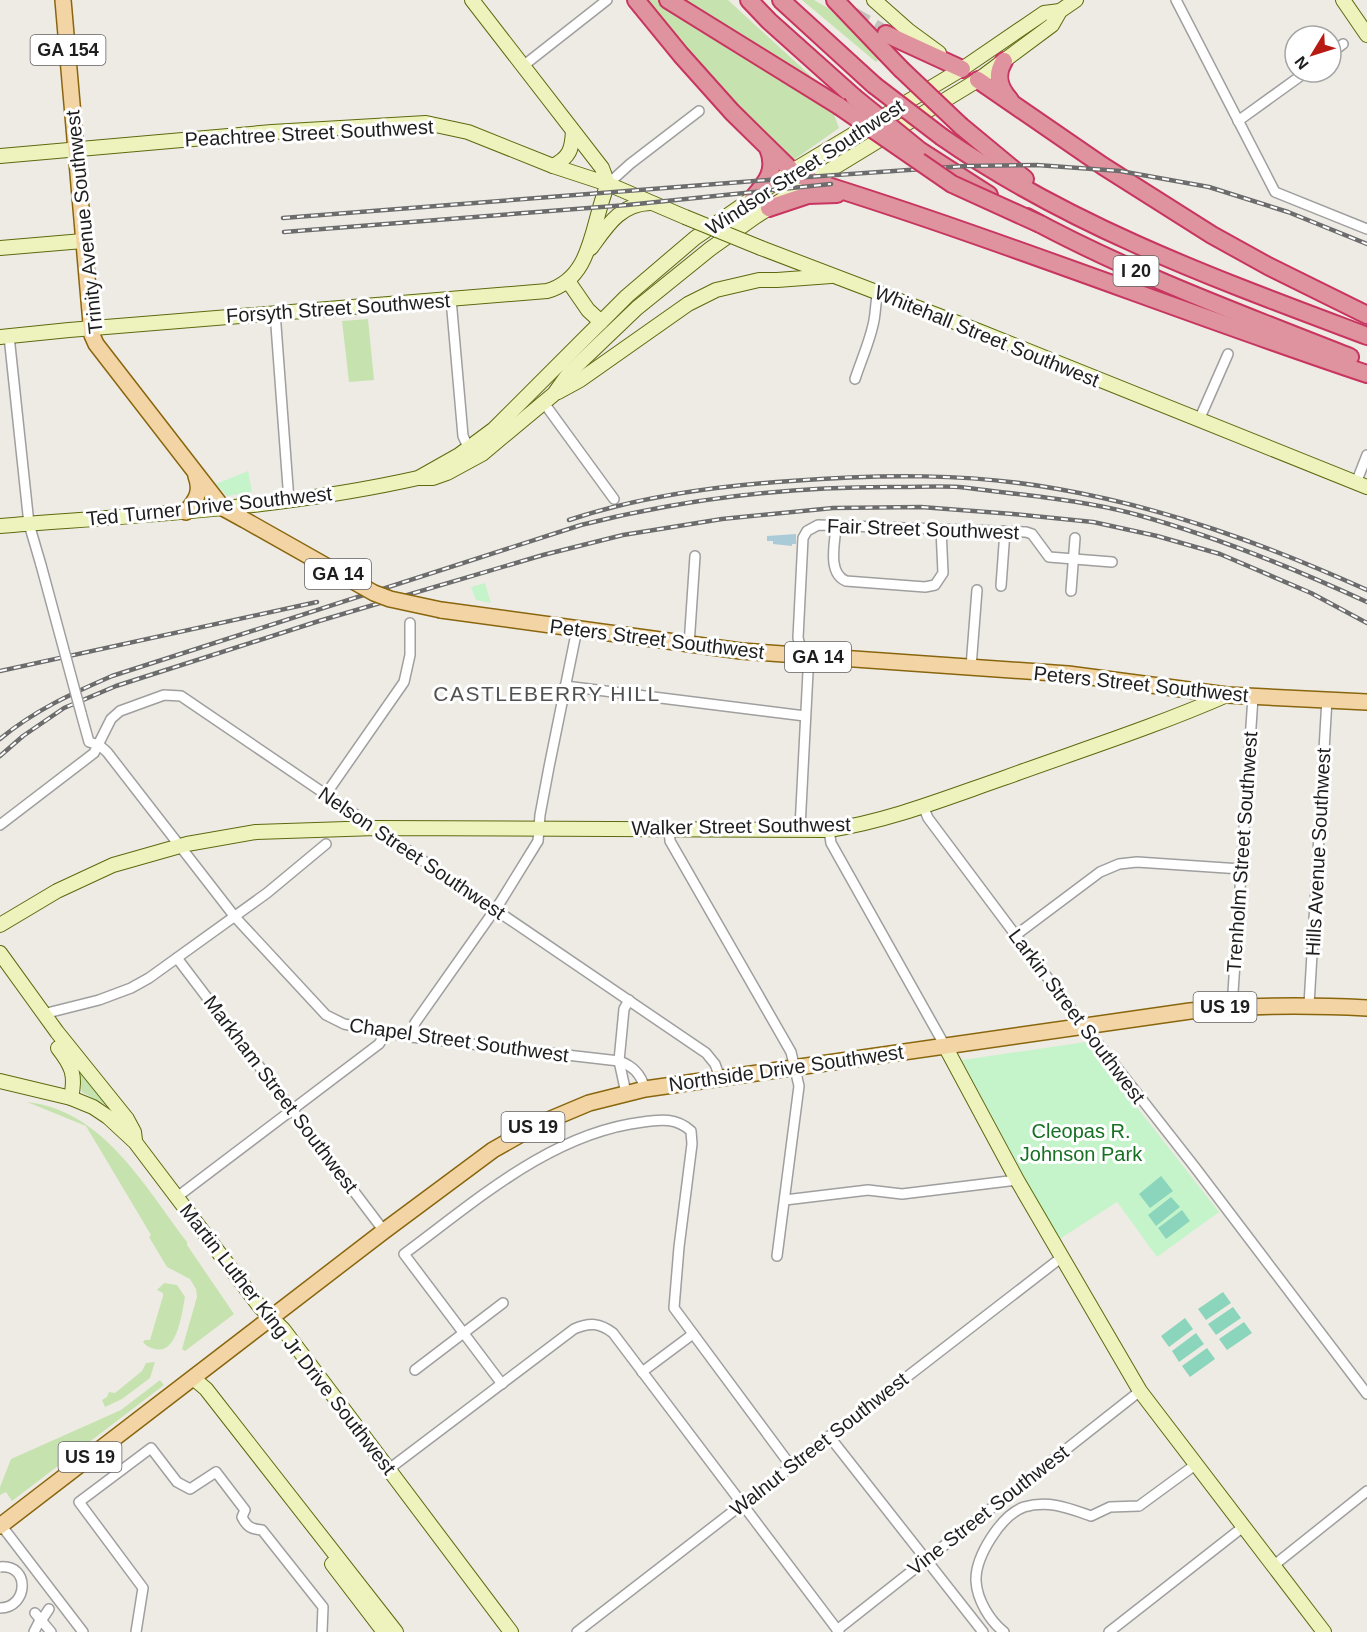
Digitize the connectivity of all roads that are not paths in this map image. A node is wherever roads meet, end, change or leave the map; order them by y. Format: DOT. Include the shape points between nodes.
graph roads {
  1 [pos="63,0"];
  2 [pos="472,0"];
  3 [pos="607,0"];
  4 [pos="636,0"];
  5 [pos="668,0"];
  6 [pos="741,0"];
  7 [pos="749,0"];
  8 [pos="781,0"];
  9 [pos="835,0"];
  10 [pos="874,0"];
  11 [pos="1076,0"];
  12 [pos="1176,0"];
  13 [pos="1343,0"];
  14 [pos="1060,11"];
  15 [pos="769,21"];
  16 [pos="886,34"];
  17 [pos="1367,35"];
  18 [pos="1004,61"];
  19 [pos="523,66"];
  20 [pos="962,69"];
  21 [pos="978,80"];
  22 [pos="1289,84"];
  23 [pos="1017,107"];
  24 [pos="699,111"];
  25 [pos="1238,121"];
  26 [pos="573,131"];
  27 [pos="767,148"];
  28 [pos="76,150"];
  29 [pos="0,156"];
  30 [pos="553,166"];
  31 [pos="792,171"];
  32 [pos="812,181"];
  33 [pos="608,184"];
  34 [pos="854,194"];
  35 [pos="753,198"];
  36 [pos="650,203"];
  37 [pos="1056,205"];
  38 [pos="769,208"];
  39 [pos="1040,224"];
  40 [pos="1367,229"];
  41 [pos="83,242"];
  42 [pos="0,248"];
  43 [pos="710,249"];
  44 [pos="585,256"];
  45 [pos="781,256"];
  46 [pos="834,275"];
  47 [pos="766,280"];
  48 [pos="568,281"];
  49 [pos="878,292"];
  50 [pos="451,299"];
  51 [pos="275,312"];
  52 [pos="1367,315"];
  53 [pos="601,322"];
  54 [pos="91,328"];
  55 [pos="5,336"];
  56 [pos="1367,336"];
  57 [pos="570,353"];
  58 [pos="1228,354"];
  59 [pos="1367,364"];
  60 [pos="1367,374"];
  61 [pos="855,379"];
  62 [pos="549,399"];
  63 [pos="1199,420"];
  64 [pos="472,454"];
  65 [pos="1367,455"];
  66 [pos="194,471"];
  67 [pos="1362,485"];
  68 [pos="614,499"];
  69 [pos="289,501"];
  70 [pos="223,508"];
  71 [pos="186,512"];
  72 [pos="29,524"];
  73 [pos="0,526"];
  74 [pos="836,526"];
  75 [pos="941,529"];
  76 [pos="1005,531"];
  77 [pos="1075,538"];
  78 [pos="695,556"];
  79 [pos="1073,560"];
  80 [pos="1112,562"];
  81 [pos="1001,586"];
  82 [pos="977,590"];
  83 [pos="1071,591"];
  84 [pos="410,624"];
  85 [pos="577,629"];
  86 [pos="689,645"];
  87 [pos="803,656"];
  88 [pos="971,667"];
  89 [pos="565,686"];
  90 [pos="1227,695"];
  91 [pos="1253,697"];
  92 [pos="1327,699"];
  93 [pos="1367,702"];
  94 [pos="805,716"];
  95 [pos="99,745"];
  96 [pos="326,794"];
  97 [pos="923,806"];
  98 [pos="0,825"];
  99 [pos="376,828"];
  100 [pos="540,828"];
  101 [pos="669,828"];
  102 [pos="800,828"];
  103 [pos="829,830"];
  104 [pos="326,844"];
  105 [pos="180,845"];
  106 [pos="1241,869"];
  107 [pos="495,908"];
  108 [pos="235,917"];
  109 [pos="2,924"];
  110 [pos="1016,935"];
  111 [pos="0,953"];
  112 [pos="177,958"];
  113 [pos="629,1000"];
  114 [pos="1309,1005"];
  115 [pos="1232,1006"];
  116 [pos="1367,1008"];
  117 [pos="43,1014"];
  118 [pos="1084,1026"];
  119 [pos="386,1033"];
  120 [pos="411,1037"];
  121 [pos="945,1046"];
  122 [pos="619,1061"];
  123 [pos="794,1067"];
  124 [pos="720,1078"];
  125 [pos="0,1081"];
  126 [pos="645,1089"];
  127 [pos="626,1093"];
  128 [pos="71,1098"];
  129 [pos="293,1109"];
  130 [pos="135,1142"];
  131 [pos="1017,1180"];
  132 [pos="177,1197"];
  133 [pos="785,1200"];
  134 [pos="384,1231"];
  135 [pos="777,1256"];
  136 [pos="1062,1257"];
  137 [pos="503,1303"];
  138 [pos="271,1318"];
  139 [pos="464,1333"];
  140 [pos="693,1334"];
  141 [pos="415,1370"];
  142 [pos="642,1372"];
  143 [pos="195,1381"];
  144 [pos="502,1384"];
  145 [pos="1366,1389"];
  146 [pos="1140,1390"];
  147 [pos="830,1436"];
  148 [pos="1195,1465"];
  149 [pos="791,1466"];
  150 [pos="389,1469"];
  151 [pos="1367,1491"];
  152 [pos="742,1504"];
  153 [pos="1,1526"];
  154 [pos="1243,1527"];
  155 [pos="926,1559"];
  156 [pos="1273,1566"];
  157 [pos="0,1567"];
  158 [pos="0,1608"];
  159 [pos="49,1609"];
  160 [pos="39,1618"];
  161 [pos="385,1629"];
  162 [pos="1319,1630"];
  163 [pos="838,1631"];
  164 [pos="34,1632"];
  165 [pos="51,1632"];
  166 [pos="83,1632"];
  167 [pos="136,1632"];
  168 [pos="322,1632"];
  169 [pos="511,1632"];
  170 [pos="577,1632"];
  171 [pos="983,1632"];
  172 [pos="1004,1632"];
  173 [pos="1109,1632"];
  1 -- 28 [label="main road, Trinity Avenue Southwest / GA 154"];
  2 -- 19 [label="street"];
  3 -- 19 [label="street"];
  4 -- 27 [label="highway"];
  5 -- 39 [label="highway, bridge" via="839,106 952,184"];
  6 -- 15 [label="highway"];
  7 -- 15 [label="highway, I 20"];
  8 -- 37 [label="highway, I 20, bridge" via="874,85 942,137"];
  9 -- 37 [label="highway, bridge" via="961,126"];
  10 -- 20 [label="street" via="909,32"];
  11 -- 14 [label="street, Windsor Street Southwest"];
  12 -- 25 [label="street"];
  13 -- 17 [label="street"];
  14 -- 18 [label="street, Windsor Street Southwest" via="1052,25"];
  14 -- 20 [label="street, Windsor Street Southwest" via="1044,13"];
  15 -- 39 [label="highway, I 20, bridge" via="920,150"];
  16 -- 20 [label="highway"];
  18 -- 21 [label="street, Windsor Street Southwest"];
  18 -- 23 [label="highway" via="999,69 1000,85"];
  19 -- 26 [label="street"];
  20 -- 21 [label="street"];
  20 -- 31 [label="street, Windsor Street Southwest"];
  21 -- 23 [label="highway"];
  21 -- 32 [label="street, Windsor Street Southwest"];
  22 -- 25 [label="street"];
  23 -- 52 [label="highway" via="1212,235"];
  24 -- 33 [label="street"];
  25 -- 40 [label="street" via="1275,192"];
  26 -- 30 [label="street" via="572,149"];
  26 -- 33 [label="street" via="602,168"];
  27 -- 31 [label="highway"];
  27 -- 35 [label="highway" via="772,171"];
  28 -- 29 [label="street, Peachtree Street Southwest"];
  28 -- 30 [label="street, Peachtree Street Southwest" via="426,123 468,132"];
  28 -- 41 [label="main road, Trinity Avenue Southwest / GA 154"];
  30 -- 33 [label="street, Peachtree Street Southwest"];
  31 -- 32 [label="highway"];
  31 -- 35 [label="street, Windsor Street Southwest"];
  32 -- 34 [label="highway"];
  32 -- 38 [label="street, Windsor Street Southwest"];
  33 -- 36 [label="street, Whitehall Street Southwest"];
  33 -- 44 [label="street"];
  34 -- 38 [label="highway" via="808,195"];
  34 -- 60 [label="highway"];
  35 -- 53 [label="street, Windsor Street Southwest" via="695,238"];
  36 -- 44 [label="street" via="639,203 621,212"];
  36 -- 45 [label="street, Whitehall Street Southwest, bridge"];
  37 -- 56 [label="highway, I 20" via="1167,257"];
  38 -- 43 [label="street, Windsor Street Southwest"];
  39 -- 59 [label="highway, I 20" via="1140,272"];
  41 -- 42 [label="street"];
  41 -- 54 [label="main road, Trinity Avenue Southwest / GA 154"];
  43 -- 62 [label="street, Ted Turner Drive Southwest" via="620,324"];
  44 -- 48 [label="street"];
  45 -- 46 [label="street, Whitehall Street Southwest"];
  45 -- 47 [label="street"];
  46 -- 47 [label="street, Ted Turner Drive Southwest"];
  46 -- 49 [label="street, Whitehall Street Southwest"];
  47 -- 62 [label="street, Ted Turner Drive Southwest" via="728,285 688,304"];
  48 -- 50 [label="street, Forsyth Street Southwest" via="547,291"];
  48 -- 53 [label="street"];
  49 -- 61 [label="street" via="873,327"];
  49 -- 63 [label="street, Whitehall Street Southwest"];
  50 -- 51 [label="street, Forsyth Street Southwest"];
  50 -- 64 [label="street" via="463,436"];
  51 -- 54 [label="street, Forsyth Street Southwest"];
  51 -- 69 [label="street"];
  53 -- 57 [label="street, Windsor Street Southwest"];
  54 -- 55 [label="street, Forsyth Street Southwest"];
  54 -- 66 [label="main road, Trinity Avenue Southwest / GA 154" via="96,344"];
  55 -- 72 [label="street"];
  57 -- 64 [label="street, Ted Turner Drive Southwest"];
  58 -- 63 [label="street"];
  62 -- 64 [label="street, Ted Turner Drive Southwest"];
  62 -- 68 [label="street"];
  63 -- 67 [label="street, Whitehall Street Southwest"];
  64 -- 69 [label="street, Ted Turner Drive Southwest" via="418,478"];
  65 -- 67 [label="street"];
  66 -- 70 [label="main road, Trinity Avenue Southwest / GA 154"];
  66 -- 71 [label="main road" via="200,492"];
  69 -- 70 [label="street, Ted Turner Drive Southwest"];
  70 -- 71 [label="street, Ted Turner Drive Southwest"];
  70 -- 85 [label="main road, Peters Street Southwest / GA 14, bridge" via="390,599"];
  71 -- 72 [label="street, Ted Turner Drive Southwest"];
  72 -- 73 [label="street, Ted Turner Drive Southwest"];
  72 -- 95 [label="street, Chapel Street Southwest, bridge" via="89,742"];
  74 -- 75 [label="street, Fair Street Southwest"];
  74 -- 75 [label="street" via="834,568 840,578 925,587 935,585 943,573"];
  74 -- 87 [label="street, Fair Street Southwest" via="814,526 803,538 798,638"];
  75 -- 76 [label="street, Fair Street Southwest"];
  76 -- 79 [label="street, Fair Street Southwest" via="1029,533 1049,557"];
  76 -- 81 [label="street"];
  77 -- 79 [label="street"];
  78 -- 86 [label="street"];
  79 -- 80 [label="street, Fair Street Southwest"];
  79 -- 83 [label="street"];
  82 -- 88 [label="street"];
  84 -- 96 [label="street" via="410,655 404,682"];
  85 -- 86 [label="main road, Peters Street Southwest / GA 14"];
  85 -- 89 [label="street"];
  86 -- 87 [label="main road, Peters Street Southwest / GA 14"];
  87 -- 88 [label="main road, Peters Street Southwest / GA 14"];
  87 -- 94 [label="street, Fair Street Southwest" via="808,672"];
  88 -- 90 [label="main road, Peters Street Southwest / GA 14" via="1068,674"];
  89 -- 94 [label="street"];
  89 -- 100 [label="street"];
  90 -- 91 [label="main road, Peters Street Southwest / GA 14"];
  90 -- 97 [label="street, Walker Street Southwest"];
  91 -- 92 [label="main road, Peters Street Southwest / GA 14"];
  91 -- 106 [label="street, Trenholm Street Southwest"];
  92 -- 93 [label="main road, Peters Street Southwest / GA 14"];
  92 -- 114 [label="street, Hills Avenue Southwest"];
  94 -- 102 [label="street, Fair Street Southwest"];
  95 -- 96 [label="street, Nelson Street Southwest" via="111,719 120,711 173,694"];
  95 -- 98 [label="street" via="94,753"];
  95 -- 105 [label="street, Chapel Street Southwest"];
  96 -- 99 [label="street, Nelson Street Southwest"];
  97 -- 103 [label="street, Walker Street Southwest" via="868,824"];
  97 -- 110 [label="street, Larkin Street Southwest"];
  99 -- 100 [label="street, Walker Street Southwest"];
  99 -- 105 [label="street, Walker Street Southwest" via="256,832"];
  99 -- 107 [label="street, Nelson Street Southwest"];
  100 -- 101 [label="street, Walker Street Southwest"];
  100 -- 107 [label="street" via="532,853"];
  101 -- 102 [label="street, Walker Street Southwest"];
  101 -- 123 [label="street" via="670,841 773,1020"];
  102 -- 103 [label="street, Walker Street Southwest"];
  103 -- 121 [label="street" via="831,843"];
  104 -- 108 [label="street"];
  105 -- 108 [label="street, Chapel Street Southwest"];
  105 -- 109 [label="street, Walker Street Southwest" via="83,878"];
  106 -- 110 [label="street" via="1119,864 1100,872"];
  106 -- 115 [label="street, Trenholm Street Southwest"];
  107 -- 113 [label="street, Nelson Street Southwest"];
  107 -- 120 [label="street" via="415,1023"];
  108 -- 112 [label="street"];
  108 -- 119 [label="street, Chapel Street Southwest" via="326,1015 339,1023"];
  110 -- 118 [label="street, Larkin Street Southwest"];
  111 -- 117 [label="street"];
  112 -- 117 [label="street" via="131,988"];
  112 -- 129 [label="street, Markham Street Southwest"];
  113 -- 122 [label="street" via="624,1009"];
  113 -- 124 [label="street, Nelson Street Southwest" via="706,1053"];
  114 -- 115 [label="main road, Northside Drive Southwest / US 19"];
  114 -- 116 [label="main road, Northside Drive Southwest / US 19"];
  115 -- 118 [label="main road, Northside Drive Southwest / US 19"];
  117 -- 128 [label="street" via="45,1030 72,1071"];
  117 -- 130 [label="street" via="127,1119"];
  118 -- 121 [label="main road, Northside Drive Southwest / US 19"];
  118 -- 145 [label="street, Larkin Street Southwest"];
  119 -- 120 [label="street, Chapel Street Southwest"];
  119 -- 129 [label="street" via="379,1044"];
  120 -- 122 [label="street, Chapel Street Southwest"];
  121 -- 123 [label="main road, Northside Drive Southwest / US 19"];
  121 -- 131 [label="street"];
  122 -- 126 [label="street" via="632,1067"];
  122 -- 127 [label="street"];
  123 -- 124 [label="main road, Northside Drive Southwest / US 19"];
  123 -- 133 [label="street" via="799,1086"];
  124 -- 126 [label="main road, Northside Drive Southwest / US 19"];
  125 -- 128 [label="street, Martin Luther King Jr Drive Southwest"];
  126 -- 127 [label="main road, Northside Drive Southwest / US 19"];
  127 -- 134 [label="main road, Northside Drive Southwest / US 19" via="538,1124 493,1150"];
  128 -- 130 [label="street, Martin Luther King Jr Drive Southwest" via="99,1111"];
  129 -- 132 [label="street"];
  129 -- 134 [label="street, Markham Street Southwest"];
  130 -- 132 [label="street, Martin Luther King Jr Drive Southwest"];
  131 -- 133 [label="street" via="902,1194 868,1190"];
  131 -- 136 [label="street"];
  132 -- 138 [label="street, Martin Luther King Jr Drive Southwest"];
  133 -- 135 [label="street"];
  134 -- 138 [label="main road, Northside Drive Southwest / US 19"];
  136 -- 146 [label="street"];
  136 -- 147 [label="street, Walnut Street Southwest"];
  137 -- 139 [label="street"];
  138 -- 143 [label="main road, US 19"];
  138 -- 150 [label="street, Martin Luther King Jr Drive Southwest"];
  139 -- 140 [label="street" via="404,1254 506,1179 563,1146 594,1132 662,1119 683,1123 691,1131 674,1308"];
  139 -- 141 [label="street"];
  139 -- 144 [label="street"];
  140 -- 142 [label="street"];
  140 -- 149 [label="street"];
  142 -- 144 [label="street" via="613,1333 605,1327 585,1324"];
  142 -- 152 [label="street"];
  143 -- 153 [label="main road, US 19"];
  143 -- 161 [label="street" via="206,1389"];
  144 -- 150 [label="street"];
  146 -- 148 [label="street"];
  146 -- 155 [label="street, Vine Street Southwest"];
  147 -- 149 [label="street, Walnut Street Southwest"];
  147 -- 155 [label="street"];
  148 -- 154 [label="street"];
  148 -- 172 [label="street" via="1139,1506 1110,1507 1091,1516 1053,1503 1023,1508 999,1525 982,1553 976,1580 983,1606"];
  149 -- 152 [label="street, Walnut Street Southwest"];
  150 -- 169 [label="street, Martin Luther King Jr Drive Southwest"];
  151 -- 156 [label="street"];
  152 -- 163 [label="street"];
  152 -- 170 [label="street, Walnut Street Southwest"];
  153 -- 166 [label="street"];
  154 -- 156 [label="street"];
  154 -- 173 [label="street"];
  155 -- 163 [label="street, Vine Street Southwest"];
  155 -- 171 [label="street"];
  156 -- 162 [label="street"];
  157 -- 158 [label="street, bridge" via="17,1572 22,1589 15,1603"];
  159 -- 160 [label="street"];
  160 -- 164 [label="street"];
  160 -- 165 [label="street"];
  167 -- 168 [label="street" via="143,1588 79,1502 151,1448 177,1482 190,1489 216,1472 245,1510 242,1517 246,1523 251,1529 261,1530 323,1607"];
}
